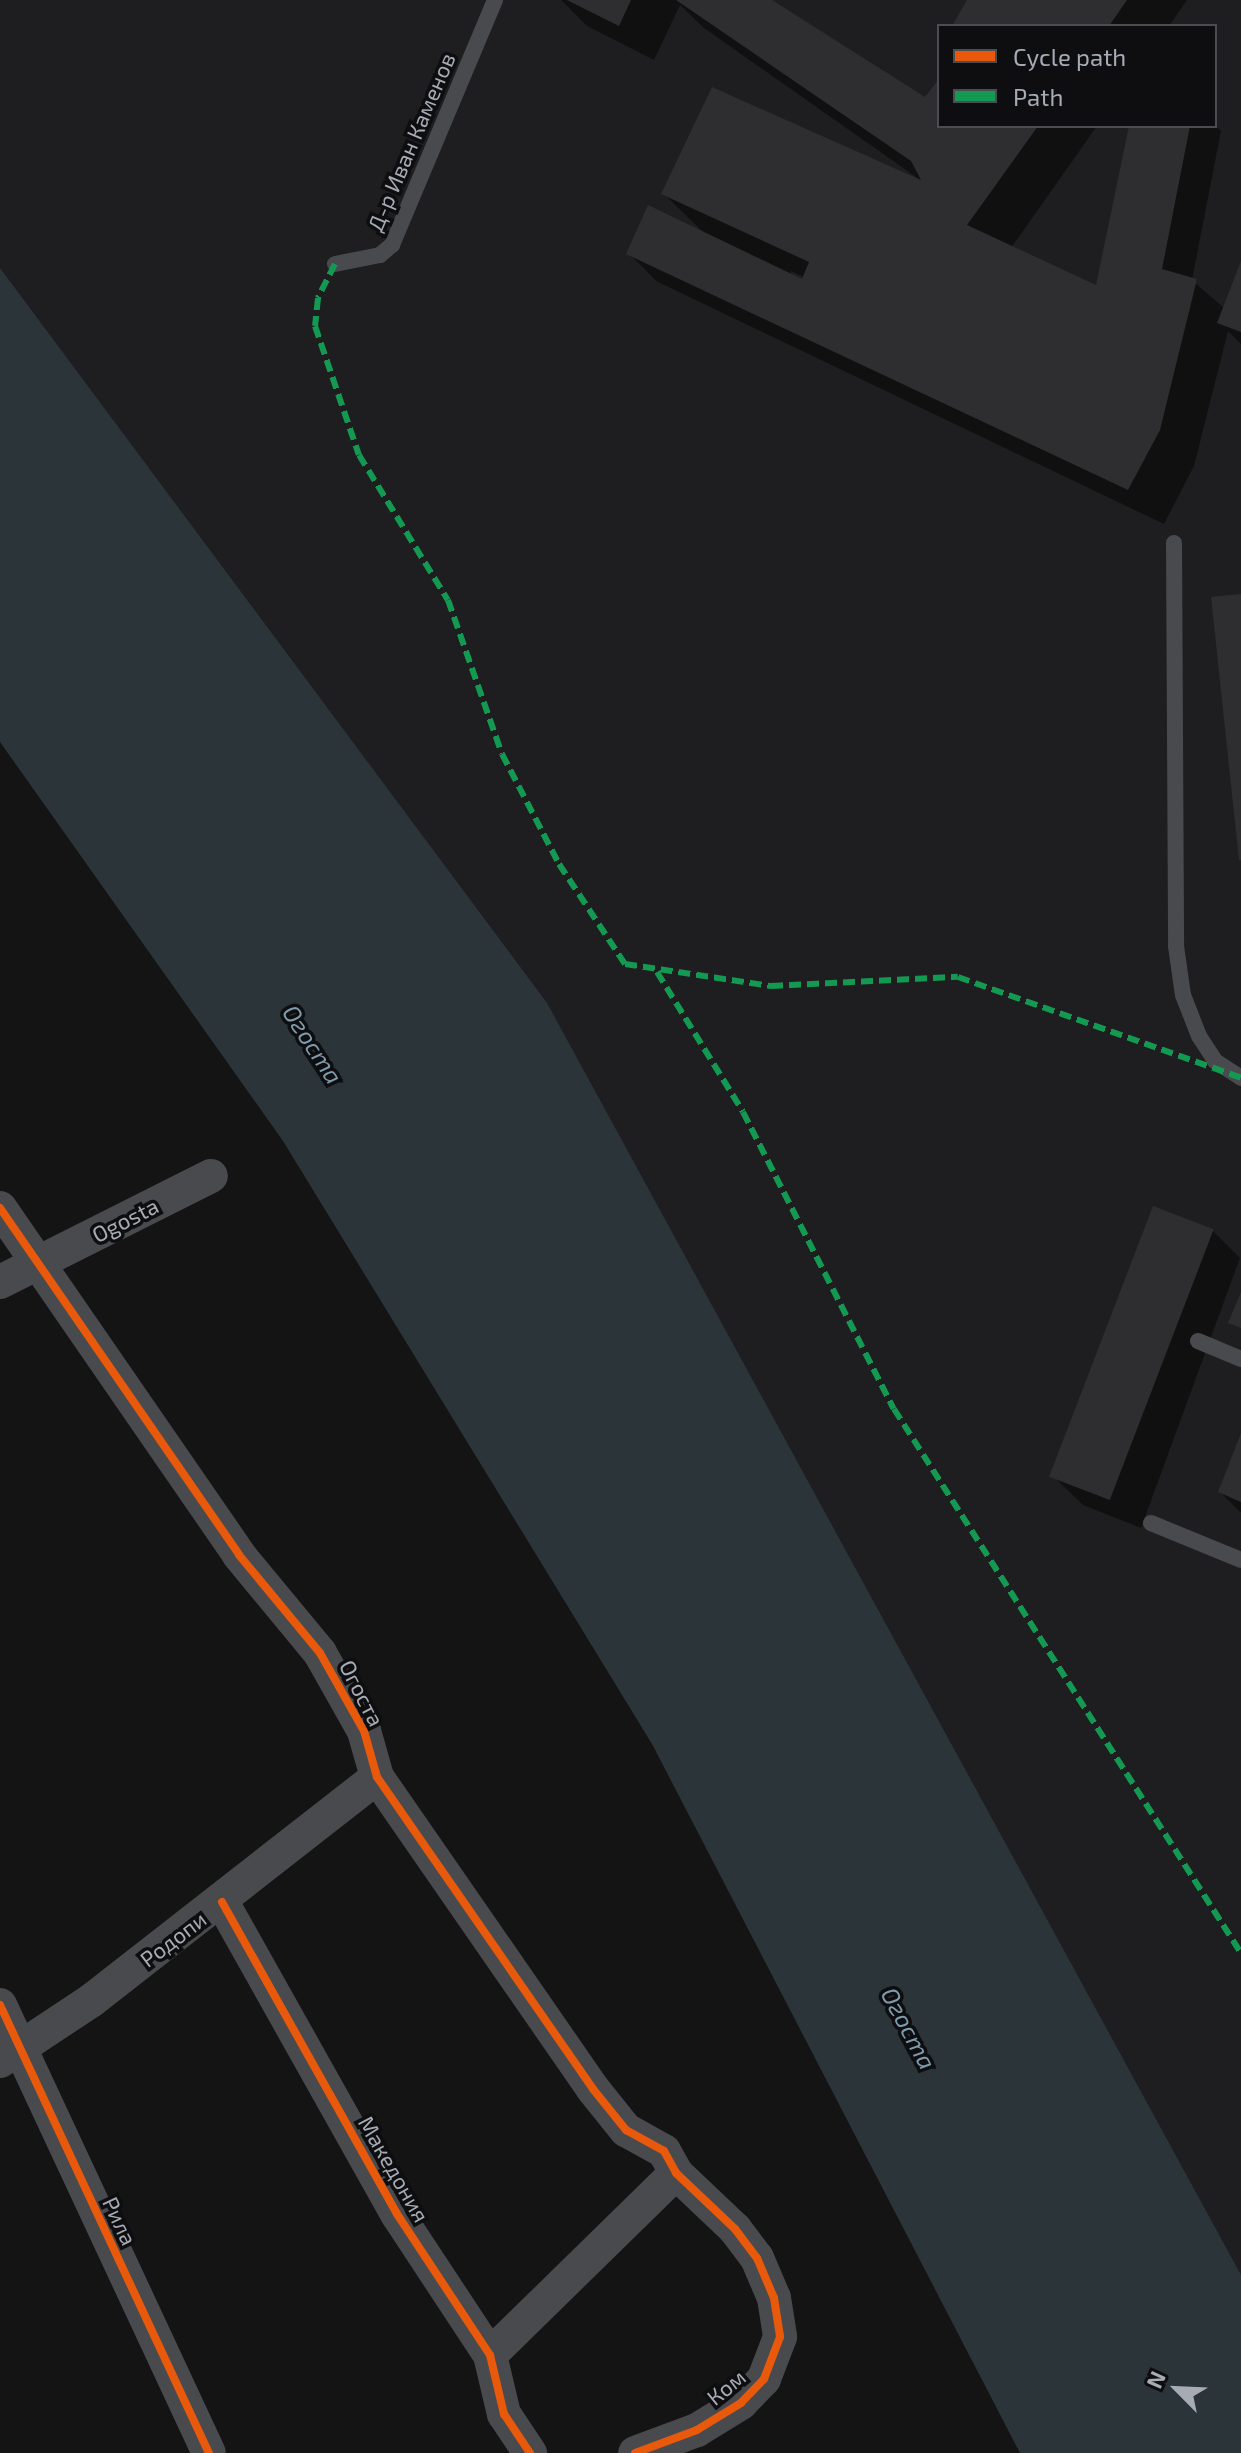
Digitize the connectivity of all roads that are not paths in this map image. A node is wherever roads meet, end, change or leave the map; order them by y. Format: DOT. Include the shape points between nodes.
graph roads {
  1 [pos="495,0"];
  2 [pos="335,264"];
  3 [pos="1174,543"];
  4 [pos="1241,1078"];
  5 [pos="211,1176"];
  6 [pos="0,1208"];
  7 [pos="40,1265"];
  8 [pos="0,1282"];
  9 [pos="1198,1341"];
  10 [pos="1241,1359"];
  11 [pos="1151,1523"];
  12 [pos="1241,1560"];
  13 [pos="377,1777"];
  14 [pos="222,1902"];
  15 [pos="0,2005"];
  16 [pos="9,2054"];
  17 [pos="676,2173"];
  18 [pos="757,2258"];
  19 [pos="490,2355"];
  20 [pos="209,2453"];
  21 [pos="530,2453"];
  22 [pos="635,2453"];
  1 -- 2 [label="lane, Д-р Иван Каменов" via="392,245 380,255"];
  3 -- 4 [label="lane" via="1176,946 1183,995 1199,1036 1215,1061"];
  5 -- 7 [label="street, Ogosta"];
  6 -- 7 [label="street, Огоста"];
  7 -- 8 [label="street, Ogosta"];
  7 -- 13 [label="street, Огоста" via="239,1555 320,1653 364,1731"];
  9 -- 10 [label="lane"];
  11 -- 12 [label="lane"];
  13 -- 14 [label="street, Родопи"];
  13 -- 17 [label="street, Огоста" via="593,2089 626,2130 664,2151"];
  14 -- 16 [label="street, Родопи" via="92,2000"];
  14 -- 19 [label="street, Македония" via="397,2214"];
  15 -- 16 [label="street, Рила"];
  16 -- 20 [label="street, Рила"];
  17 -- 18 [label="street, Огоста" via="735,2229"];
  17 -- 19 [label="street"];
  18 -- 22 [label="street, Ком" via="774,2298 780,2337 764,2379 741,2403 697,2430"];
  19 -- 21 [label="street, Македония" via="504,2414"];
}
